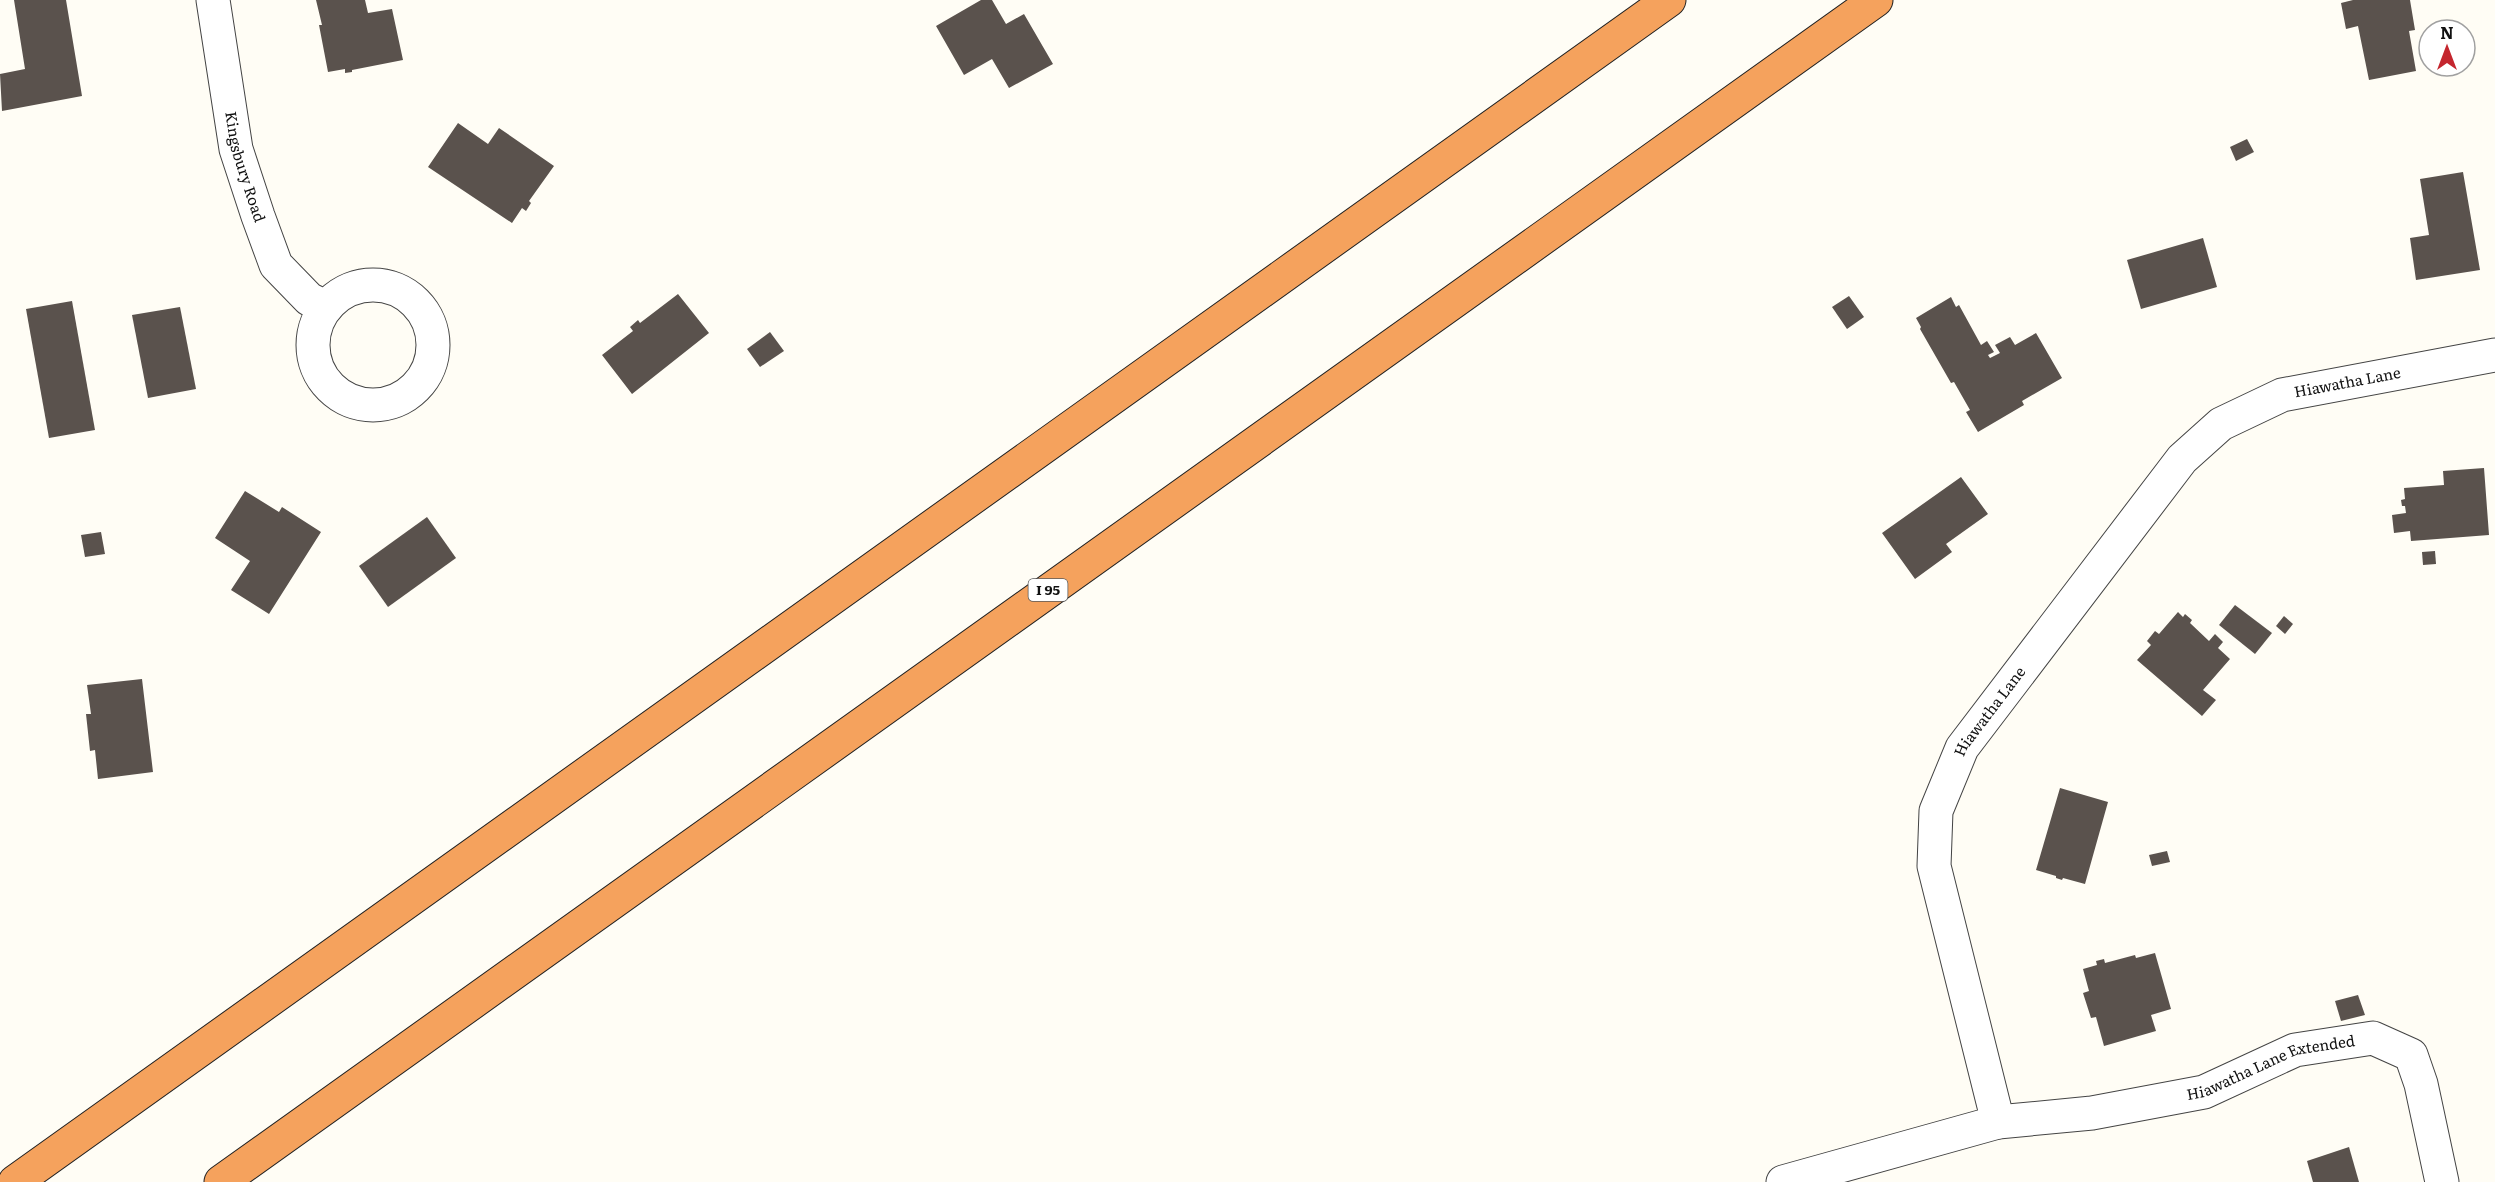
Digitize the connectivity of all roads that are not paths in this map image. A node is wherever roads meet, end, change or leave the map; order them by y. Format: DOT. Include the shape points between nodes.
graph roads {
  1 [pos="213,0"];
  2 [pos="1669,0"];
  3 [pos="1876,0"];
  4 [pos="325,308"];
  5 [pos="2495,355"];
  6 [pos="1998,1122"];
  7 [pos="15,1182"];
  8 [pos="221,1182"];
  9 [pos="1783,1182"];
  10 [pos="2442,1182"];
  1 -- 4 [label="street, Kingsbury Road" via="236,149 258,216 276,265 309,300"];
  2 -- 7 [label="highway"];
  3 -- 8 [label="highway, I 95"];
  5 -- 6 [label="street, Hiawatha Lane" via="2282,395 2221,424 2182,459 1962,748 1936,811 1934,866"];
  6 -- 9 [label="street"];
  6 -- 10 [label="street, Hiawatha Lane Extended" via="2092,1113 2204,1092 2295,1050 2373,1038 2411,1055"];
}
